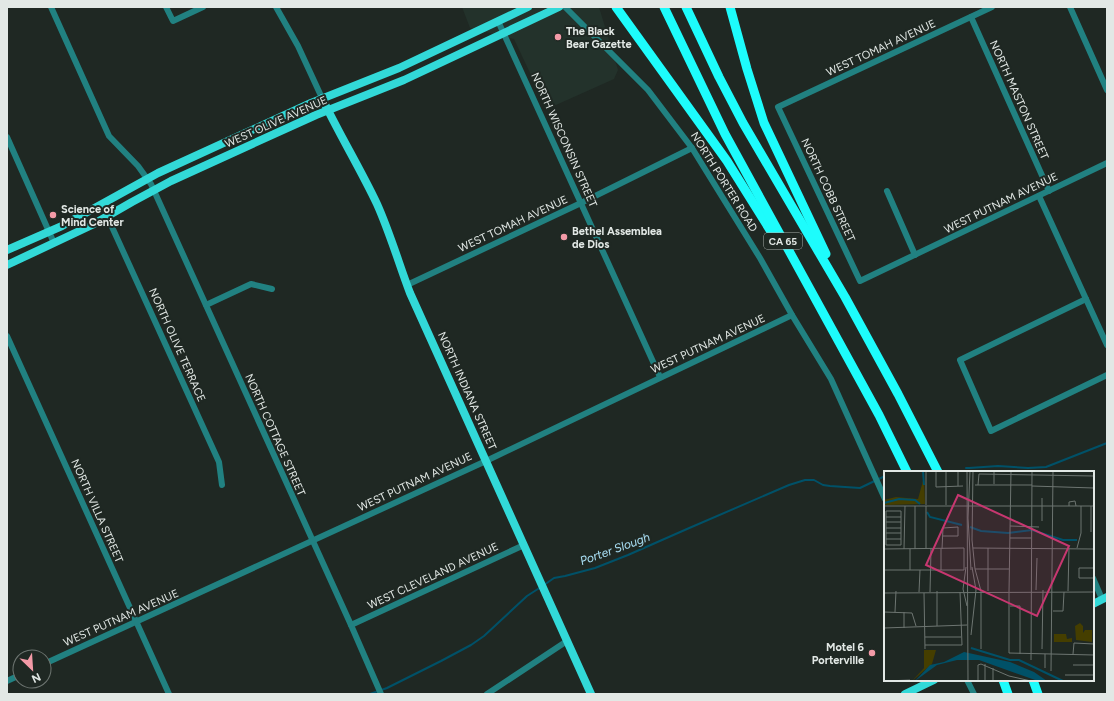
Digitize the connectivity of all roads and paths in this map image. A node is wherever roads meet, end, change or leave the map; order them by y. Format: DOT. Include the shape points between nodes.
graph roads {
  1 [pos="51,7"];
  2 [pos="166,7"];
  3 [pos="203,7"];
  4 [pos="276,7"];
  5 [pos="528,7"];
  6 [pos="559,7"];
  7 [pos="565,7"];
  8 [pos="616,7"];
  9 [pos="664,7"];
  10 [pos="686,7"];
  11 [pos="730,7"];
  12 [pos="992,7"];
  13 [pos="1070,7"];
  14 [pos="971,17"];
  15 [pos="498,21"];
  16 [pos="504,33"];
  17 [pos="1107,90"];
  18 [pos="322,98"];
  19 [pos="778,107"];
  20 [pos="327,110"];
  21 [pos="7,137"];
  22 [pos="692,148"];
  23 [pos="1107,162"];
  24 [pos="150,184"];
  25 [pos="887,191"];
  26 [pos="1049,191"];
  27 [pos="1039,196"];
  28 [pos="581,202"];
  29 [pos="107,216"];
  30 [pos="49,231"];
  31 [pos="54,244"];
  32 [pos="7,250"];
  33 [pos="915,255"];
  34 [pos="7,265"];
  35 [pos="860,281"];
  36 [pos="407,285"];
  37 [pos="272,289"];
  38 [pos="845,297"];
  39 [pos="1086,299"];
  40 [pos="206,305"];
  41 [pos="792,315"];
  42 [pos="824,315"];
  43 [pos="7,336"];
  44 [pos="1107,346"];
  45 [pos="1107,375"];
  46 [pos="660,377"];
  47 [pos="486,460"];
  48 [pos="907,471"];
  49 [pos="937,471"];
  50 [pos="222,485"];
  51 [pos="884,497"];
  52 [pos="312,541"];
  53 [pos="524,545"];
  54 [pos="1094,580"];
  55 [pos="1105,598"];
  56 [pos="1094,604"];
  57 [pos="136,622"];
  58 [pos="351,625"];
  59 [pos="567,641"];
  60 [pos="52,660"];
  61 [pos="932,681"];
  62 [pos="968,681"];
  63 [pos="1003,681"];
  64 [pos="1033,681"];
  65 [pos="169,694"];
  66 [pos="381,694"];
  67 [pos="487,694"];
  68 [pos="591,694"];
  69 [pos="905,694"];
  70 [pos="974,694"];
  71 [pos="1008,694"];
  72 [pos="1038,694"];
  1 -- 24 [label="street, NORTH COTTAGE STREET" via="109,136 138,166"];
  2 -- 3 [label="street" via="173,21"];
  4 -- 18 [label="street" via="298,46"];
  5 -- 15 [label="main road, WEST OLIVE AVENUE"];
  6 -- 16 [label="main road, WEST OLIVE AVENUE"];
  7 -- 22 [label="street, NORTH PORTER ROAD" via="648,90"];
  8 -- 42 [label="highway" via="728,161 798,280"];
  9 -- 42 [label="highway, CA 65" via="725,134"];
  10 -- 38 [label="highway, CA 65" via="743,123"];
  11 -- 38 [label="highway" via="746,69 764,123"];
  12 -- 14 [label="street, WEST TOMAH AVENUE"];
  13 -- 17 [label="street"];
  14 -- 19 [label="street, WEST TOMAH AVENUE"];
  14 -- 26 [label="street, NORTH MASTON STREET"];
  15 -- 16 [label="street, NORTH WISCONSIN STREET"];
  15 -- 18 [label="main road, WEST OLIVE AVENUE" via="399,68"];
  16 -- 20 [label="main road, WEST OLIVE AVENUE" via="404,80"];
  16 -- 28 [label="street, NORTH WISCONSIN STREET"];
  18 -- 20 [label="main road, NORTH INDIANA STREET"];
  18 -- 24 [label="main road, WEST OLIVE AVENUE"];
  19 -- 35 [label="street, NORTH COBB STREET"];
  20 -- 24 [label="main road, WEST OLIVE AVENUE"];
  20 -- 36 [label="main road, NORTH INDIANA STREET" via="377,204"];
  21 -- 30 [label="street"];
  22 -- 28 [label="street, WEST TOMAH AVENUE"];
  22 -- 41 [label="street, NORTH PORTER ROAD"];
  23 -- 26 [label="street, WEST PUTNAM AVENUE"];
  24 -- 29 [label="main road, WEST OLIVE AVENUE"];
  24 -- 30 [label="main road, WEST OLIVE AVENUE"];
  24 -- 40 [label="street, NORTH COTTAGE STREET"];
  25 -- 33 [label="street"];
  26 -- 27 [label="street, WEST PUTNAM AVENUE"];
  27 -- 33 [label="street, WEST PUTNAM AVENUE"];
  27 -- 39 [label="street"];
  28 -- 36 [label="street, WEST TOMAH AVENUE"];
  28 -- 46 [label="street, NORTH WISCONSIN STREET"];
  29 -- 31 [label="main road, WEST OLIVE AVENUE"];
  29 -- 50 [label="street, NORTH OLIVE TERRACE" via="219,462"];
  30 -- 31 [label="street"];
  30 -- 32 [label="main road, WEST OLIVE AVENUE"];
  31 -- 34 [label="main road, WEST OLIVE AVENUE"];
  33 -- 35 [label="street, WEST PUTNAM AVENUE"];
  36 -- 47 [label="main road, NORTH INDIANA STREET"];
  37 -- 40 [label="street" via="251,284"];
  38 -- 49 [label="highway, CA 65"];
  39 -- 44 [label="street"];
  39 -- 45 [label="street" via="960,360 991,431"];
  40 -- 52 [label="street, NORTH COTTAGE STREET"];
  41 -- 46 [label="street, WEST PUTNAM AVENUE"];
  41 -- 51 [label="street, NORTH PORTER ROAD" via="830,379"];
  42 -- 48 [label="highway, CA 65"];
  43 -- 57 [label="street, NORTH VILLA STREET"];
  46 -- 47 [label="street, WEST PUTNAM AVENUE"];
  47 -- 52 [label="street, WEST PUTNAM AVENUE"];
  47 -- 53 [label="main road, NORTH INDIANA STREET"];
  52 -- 57 [label="street, WEST PUTNAM AVENUE"];
  52 -- 58 [label="street, NORTH COTTAGE STREET"];
  53 -- 58 [label="street, WEST CLEVELAND AVENUE"];
  53 -- 59 [label="main road, NORTH INDIANA STREET"];
  54 -- 55 [label="street"];
  55 -- 56 [label="main road"];
  57 -- 60 [label="street, WEST PUTNAM AVENUE"];
  57 -- 65 [label="street, NORTH VILLA STREET"];
  58 -- 66 [label="street, NORTH COTTAGE STREET"];
  59 -- 67 [label="street"];
  59 -- 68 [label="main road, NORTH INDIANA STREET"];
  61 -- 69 [label="main road"];
  62 -- 70 [label="street"];
  63 -- 71 [label="highway"];
  64 -- 72 [label="highway"];
}
